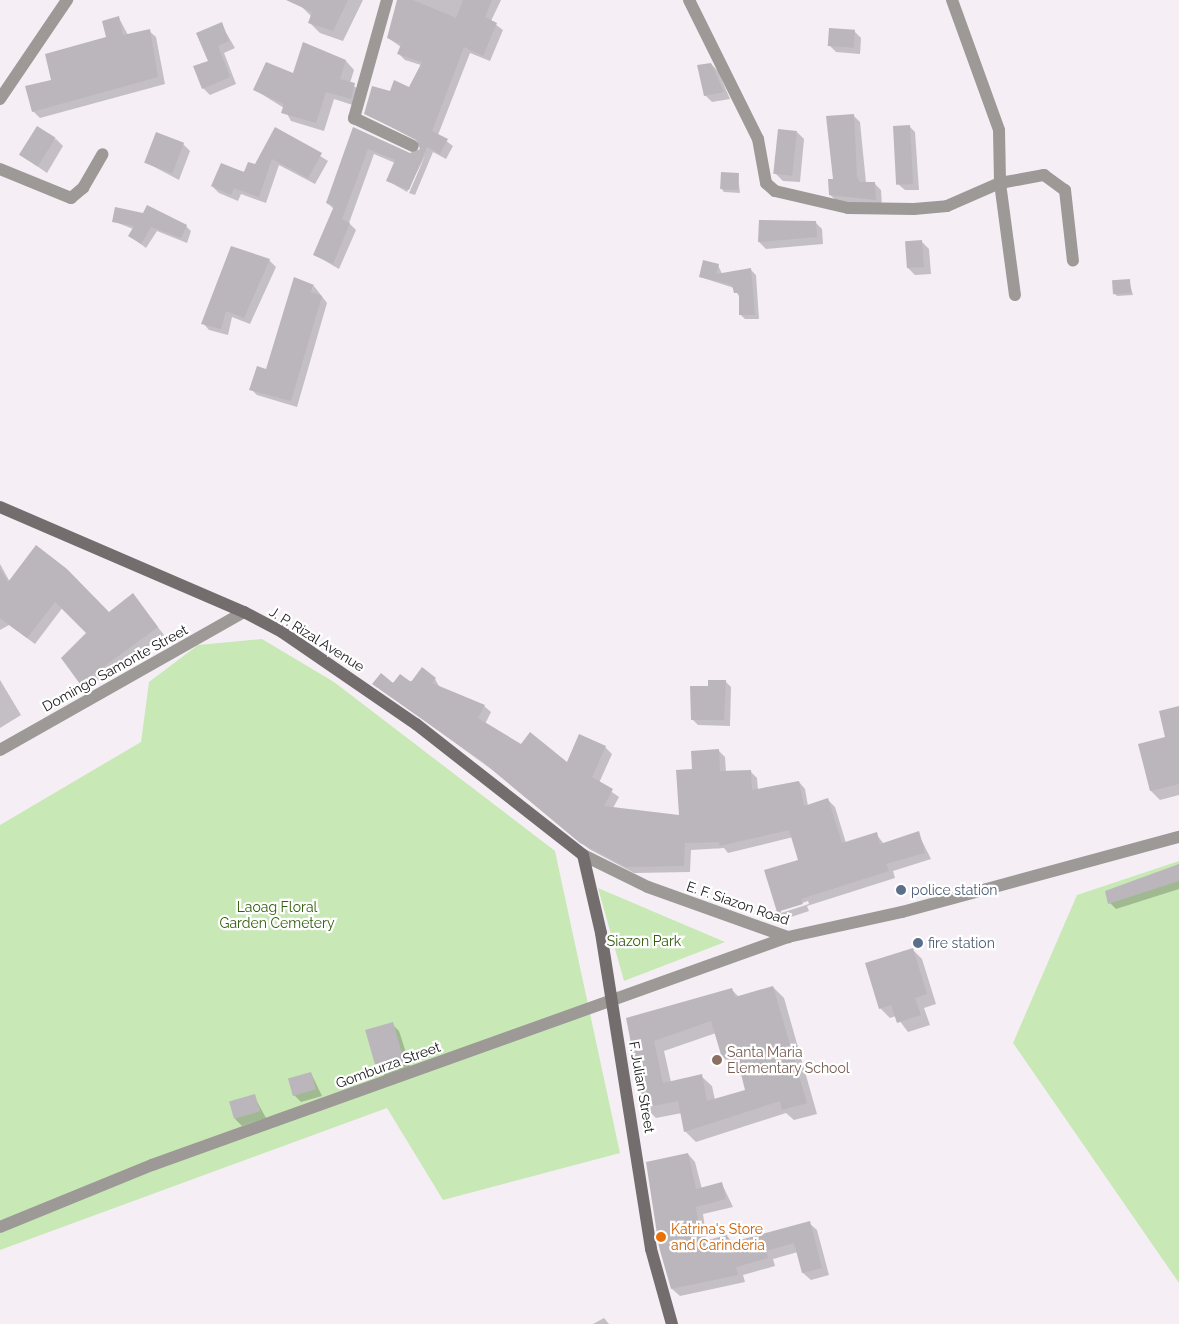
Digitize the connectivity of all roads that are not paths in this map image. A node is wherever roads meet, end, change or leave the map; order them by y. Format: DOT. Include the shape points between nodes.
graph roads {
  1 [pos="67,0"];
  2 [pos="387,0"];
  3 [pos="689,0"];
  4 [pos="952,0"];
  5 [pos="0,100"];
  6 [pos="413,146"];
  7 [pos="103,154"];
  8 [pos="0,169"];
  9 [pos="1000,183"];
  10 [pos="1073,260"];
  11 [pos="1015,295"];
  12 [pos="0,507"];
  13 [pos="244,612"];
  14 [pos="0,750"];
  15 [pos="1179,837"];
  16 [pos="583,855"];
  17 [pos="788,937"];
  18 [pos="612,1001"];
  19 [pos="0,1227"];
  20 [pos="672,1324"];
  1 -- 5 [label="street"];
  2 -- 6 [label="street" via="354,118"];
  3 -- 9 [label="street" via="758,139 766,183 775,191 848,208 914,209 947,206"];
  4 -- 9 [label="street" via="999,130"];
  7 -- 8 [label="street" via="84,188 71,198"];
  9 -- 10 [label="street" via="1044,175 1057,181 1065,190"];
  9 -- 11 [label="street"];
  12 -- 13 [label="main road, J. P. Rizal Avenue"];
  13 -- 14 [label="street, Domingo Samonte Street"];
  13 -- 16 [label="main road, J. P. Rizal Avenue" via="338,668"];
  15 -- 17 [label="street, E. F. Siazon Road" via="902,912"];
  16 -- 17 [label="street, E. F. Siazon Road" via="675,898"];
  16 -- 18 [label="main road, F. Julian Street"];
  17 -- 18 [label="street, Gomburza Street"];
  18 -- 19 [label="street, Gomburza Street" via="152,1165"];
  18 -- 20 [label="main road, F. Julian Street" via="651,1249"];
}
